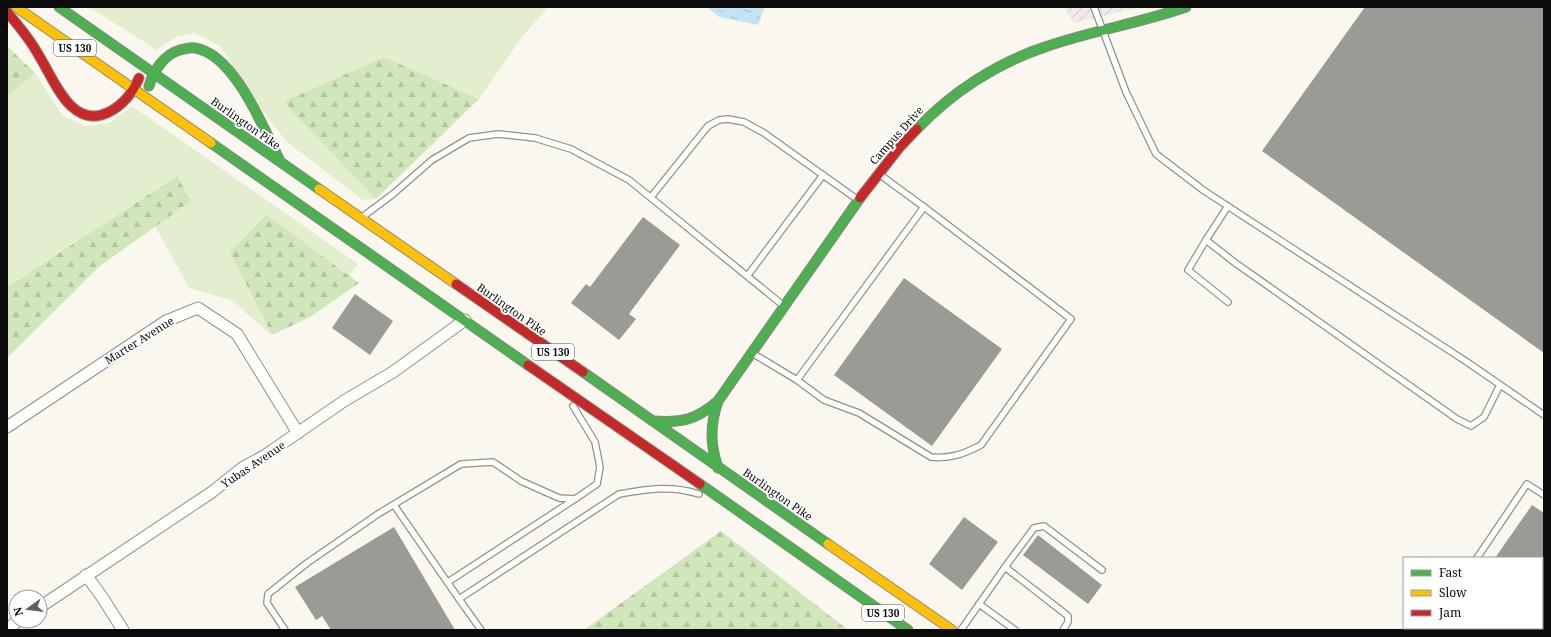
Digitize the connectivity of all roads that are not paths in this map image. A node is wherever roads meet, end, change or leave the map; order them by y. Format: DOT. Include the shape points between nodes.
graph roads {
  1 [pos="16,7"];
  2 [pos="59,7"];
  3 [pos="1094,7"];
  4 [pos="1186,7"];
  5 [pos="7,12"];
  6 [pos="1104,31"];
  7 [pos="140,64"];
  8 [pos="154,73"];
  9 [pos="134,89"];
  10 [pos="148,99"];
  11 [pos="280,161"];
  12 [pos="877,173"];
  13 [pos="823,175"];
  14 [pos="651,197"];
  15 [pos="858,200"];
  16 [pos="1228,206"];
  17 [pos="924,207"];
  18 [pos="361,217"];
  19 [pos="1206,240"];
  20 [pos="748,275"];
  21 [pos="1228,302"];
  22 [pos="784,306"];
  23 [pos="465,320"];
  24 [pos="752,352"];
  25 [pos="549,378"];
  26 [pos="797,380"];
  27 [pos="1500,385"];
  28 [pos="718,400"];
  29 [pos="1544,415"];
  30 [pos="652,421"];
  31 [pos="7,427"];
  32 [pos="298,433"];
  33 [pos="718,468"];
  34 [pos="1544,495"];
  35 [pos="575,499"];
  36 [pos="728,503"];
  37 [pos="394,505"];
  38 [pos="1478,557"];
  39 [pos="1005,567"];
  40 [pos="1102,570"];
  41 [pos="86,575"];
  42 [pos="448,582"];
  43 [pos="459,599"];
  44 [pos="48,601"];
  45 [pos="979,604"];
  46 [pos="123,630"];
  47 [pos="285,630"];
  48 [pos="481,630"];
  49 [pos="908,630"];
  50 [pos="952,630"];
  51 [pos="961,630"];
  52 [pos="1015,630"];
  53 [pos="1063,630"];
  1 -- 9 [label="main road, US 130"];
  2 -- 7 [label="main road, Burlington Pike / US 130"];
  3 -- 6 [label="lane"];
  4 -- 6 [label="main road, Campus Drive" via="1163,16"];
  5 -- 9 [label="main road" via="37,52 66,102 78,112 91,118 108,113 123,102"];
  6 -- 12 [label="main road, Campus Drive" via="1061,42 1029,54 1001,66 966,87 933,112"];
  6 -- 16 [label="lane" via="1126,92 1156,154"];
  7 -- 8 [label="main road, Burlington Pike / US 130"];
  7 -- 9 [label="main road" via="140,75"];
  8 -- 10 [label="main road" via="149,84"];
  8 -- 11 [label="main road, Burlington Pike / US 130"];
  8 -- 11 [label="main road" via="166,57 179,50 190,47 202,48 214,54 237,82"];
  9 -- 10 [label="main road, US 130"];
  10 -- 23 [label="main road, US 130"];
  11 -- 18 [label="main road, Burlington Pike / US 130"];
  12 -- 15 [label="main road, Campus Drive"];
  12 -- 17 [label="lane"];
  13 -- 14 [label="lane" via="764,133 744,122 719,120 708,126"];
  13 -- 15 [label="lane"];
  13 -- 20 [label="lane"];
  14 -- 18 [label="lane" via="628,180 571,149 535,138 498,134 469,138 432,160 393,194"];
  14 -- 20 [label="lane"];
  15 -- 22 [label="main road, Campus Drive"];
  16 -- 19 [label="lane"];
  16 -- 27 [label="lane"];
  17 -- 26 [label="lane"];
  17 -- 26 [label="lane" via="1071,319 981,445 964,454 945,458 931,456 859,413 824,400"];
  18 -- 30 [label="main road, Burlington Pike / US 130"];
  19 -- 21 [label="lane" via="1188,270"];
  19 -- 27 [label="lane" via="1440,408 1471,426 1484,417"];
  20 -- 22 [label="lane"];
  22 -- 24 [label="main road, Campus Drive"];
  23 -- 25 [label="main road, US 130"];
  23 -- 32 [label="street, Yubas Avenue" via="393,372 344,401"];
  24 -- 26 [label="lane"];
  24 -- 28 [label="main road, Campus Drive"];
  25 -- 35 [label="lane" via="577,412 595,442 600,467 597,484"];
  25 -- 36 [label="main road, US 130"];
  27 -- 29 [label="lane"];
  28 -- 30 [label="main road, Campus Drive" via="702,414 688,421"];
  28 -- 33 [label="main road, Campus Drive" via="711,422 710,437"];
  30 -- 33 [label="main road, Burlington Pike / US 130"];
  31 -- 32 [label="street, Marter Avenue" via="166,321 198,308 238,334"];
  32 -- 41 [label="street, Yubas Avenue" via="242,468 212,492"];
  33 -- 50 [label="main road, Burlington Pike / US 130"];
  34 -- 38 [label="lane" via="1527,484"];
  35 -- 37 [label="lane" via="559,498 521,481 493,462 461,464"];
  35 -- 42 [label="lane"];
  36 -- 43 [label="lane" via="682,489 650,488 619,494"];
  36 -- 49 [label="main road, US 130"];
  37 -- 42 [label="lane"];
  37 -- 47 [label="lane" via="307,563 268,594 267,603"];
  39 -- 40 [label="lane" via="1034,528 1044,526"];
  39 -- 45 [label="lane"];
  39 -- 53 [label="lane" via="1068,616 1068,622"];
  41 -- 44 [label="street, Yubas Avenue"];
  41 -- 46 [label="street"];
  42 -- 43 [label="lane"];
  43 -- 48 [label="lane"];
  45 -- 51 [label="lane"];
  45 -- 52 [label="lane"];
}
